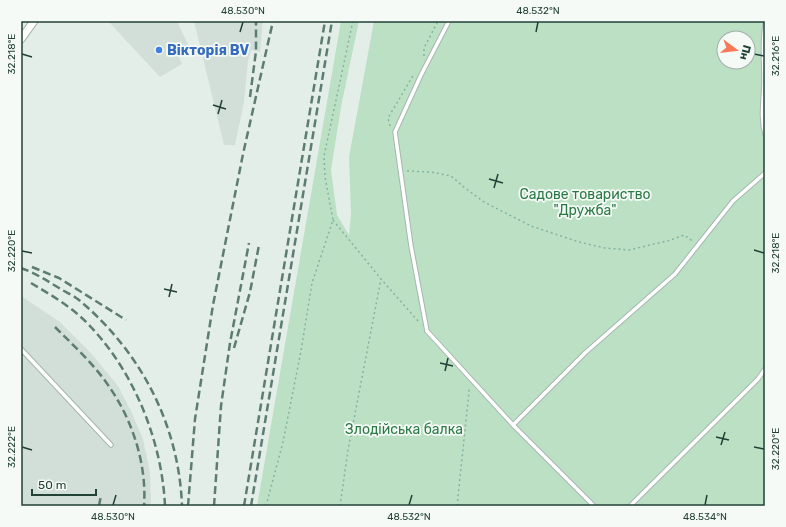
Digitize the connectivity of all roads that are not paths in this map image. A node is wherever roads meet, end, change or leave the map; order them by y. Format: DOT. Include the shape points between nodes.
graph roads {
  1 [pos="34,21"];
  2 [pos="449,21"];
  3 [pos="765,25"];
  4 [pos="21,39"];
  5 [pos="765,134"];
  6 [pos="765,173"];
  7 [pos="21,349"];
  8 [pos="765,369"];
  9 [pos="513,425"];
  10 [pos="111,445"];
  11 [pos="594,506"];
  12 [pos="630,506"];
  1 -- 4 [label="street"];
  2 -- 9 [label="lane" via="395,132 411,246 427,331"];
  3 -- 5 [label="lane" via="762,40 762,123"];
  6 -- 9 [label="lane" via="732,201 675,274 585,353"];
  7 -- 10 [label="lane"];
  8 -- 12 [label="lane" via="758,379"];
  9 -- 11 [label="lane"];
}
